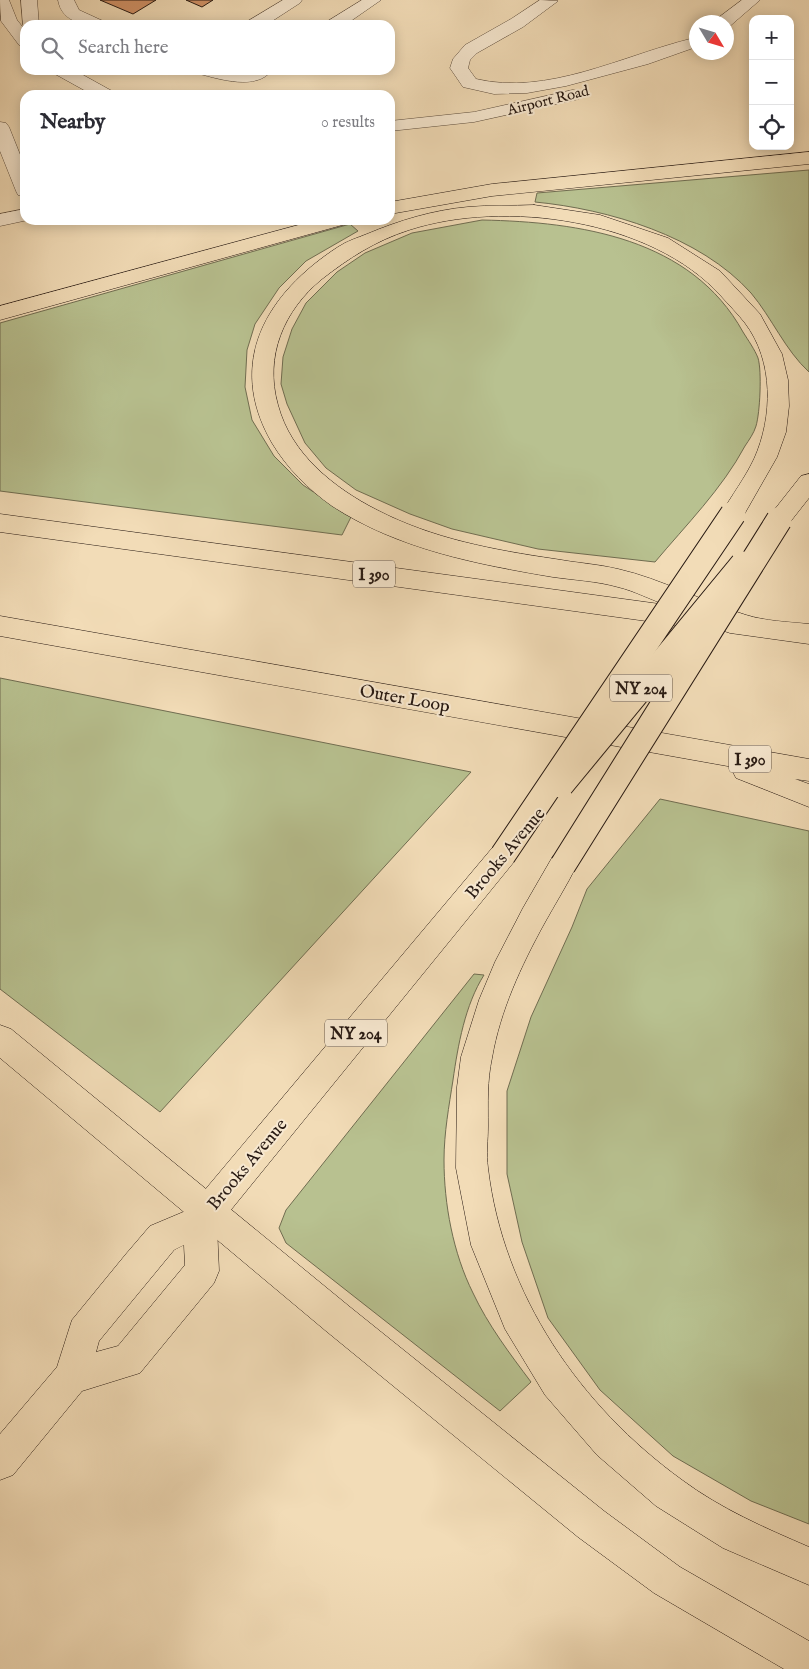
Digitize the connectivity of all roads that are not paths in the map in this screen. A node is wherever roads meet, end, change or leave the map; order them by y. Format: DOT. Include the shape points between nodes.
graph roads {
  1 [pos="1,0"];
  2 [pos="29,0"];
  3 [pos="66,0"];
  4 [pos="294,0"];
  5 [pos="373,0"];
  6 [pos="752,0"];
  7 [pos="550,1"];
  8 [pos="733,15"];
  9 [pos="31,20"];
  10 [pos="87,20"];
  11 [pos="262,20"];
  12 [pos="342,20"];
  13 [pos="20,35"];
  14 [pos="689,44"];
  15 [pos="689,45"];
  16 [pos="70,75"];
  17 [pos="226,75"];
  18 [pos="252,75"];
  19 [pos="255,75"];
  20 [pos="97,90"];
  21 [pos="246,90"];
  22 [pos="395,125"];
  23 [pos="0,127"];
  24 [pos="809,158"];
  25 [pos="20,178"];
  26 [pos="395,207"];
  27 [pos="20,216"];
  28 [pos="0,220"];
  29 [pos="322,225"];
  30 [pos="0,313"];
  31 [pos="809,482"];
  32 [pos="778,520"];
  33 [pos="0,523"];
  34 [pos="0,626"];
  35 [pos="748,626"];
  36 [pos="809,634"];
  37 [pos="690,749"];
  38 [pos="809,770"];
  39 [pos="809,796"];
  40 [pos="503,856"];
  41 [pos="0,1039"];
  42 [pos="204,1216"];
  43 [pos="72,1376"];
  44 [pos="6,1444"];
  45 [pos="809,1566"];
  46 [pos="809,1662"];
  1 -- 13 [label="street" via="9,21"];
  2 -- 9 [label="street"];
  3 -- 10 [label="street" via="73,13"];
  4 -- 11 [label="street"];
  5 -- 12 [label="street"];
  6 -- 8 [label="street"];
  7 -- 14 [label="street" via="465,54 459,68 465,79 481,87 498,89 548,84 627,67"];
  15 -- 22 [label="street, Airport Road" via="616,81 557,100 474,117"];
  16 -- 20 [label="street"];
  17 -- 18 [label="street" via="238,78"];
  19 -- 21 [label="street"];
  23 -- 25 [label="street"];
  24 -- 26 [label="main road" via="492,190"];
  27 -- 28 [label="street"];
  29 -- 30 [label="main road"];
  31 -- 32 [label="main road, Brooks Avenue / NY 204"];
  32 -- 40 [label="main road, Brooks Avenue / NY 204, bridge"];
  32 -- 45 [label="main road, bridge" via="528,924 501,984 480,1045 472,1086 471,1147 486,1240 496,1272 541,1362 568,1397 608,1442 658,1485 706,1518 766,1551"];
  33 -- 35 [label="main road, I 390"];
  34 -- 37 [label="main road, Outer Loop / I 390"];
  35 -- 36 [label="main road, I 390"];
  35 -- 40 [label="main road, bridge" via="622,579 475,555 424,541 359,511 314,480 293,458 277,432 266,404 262,364 268,337 283,308 319,269 363,242 423,221 463,213 538,212 595,221 648,237 690,259 725,285 757,325 773,360 779,404 774,434 762,464 733,514"];
  37 -- 38 [label="main road, Outer Loop / I 390"];
  37 -- 39 [label="main road"];
  40 -- 42 [label="main road, Brooks Avenue / NY 204"];
  41 -- 42 [label="main road"];
  42 -- 43 [label="main road, Brooks Avenue" via="162,1238 138,1266 84,1332"];
  42 -- 43 [label="main road, Brooks Avenue" via="202,1271 179,1300 128,1361"];
  42 -- 46 [label="main road" via="338,1319 598,1530 674,1585"];
  43 -- 44 [label="main road, Brooks Avenue"];
}
